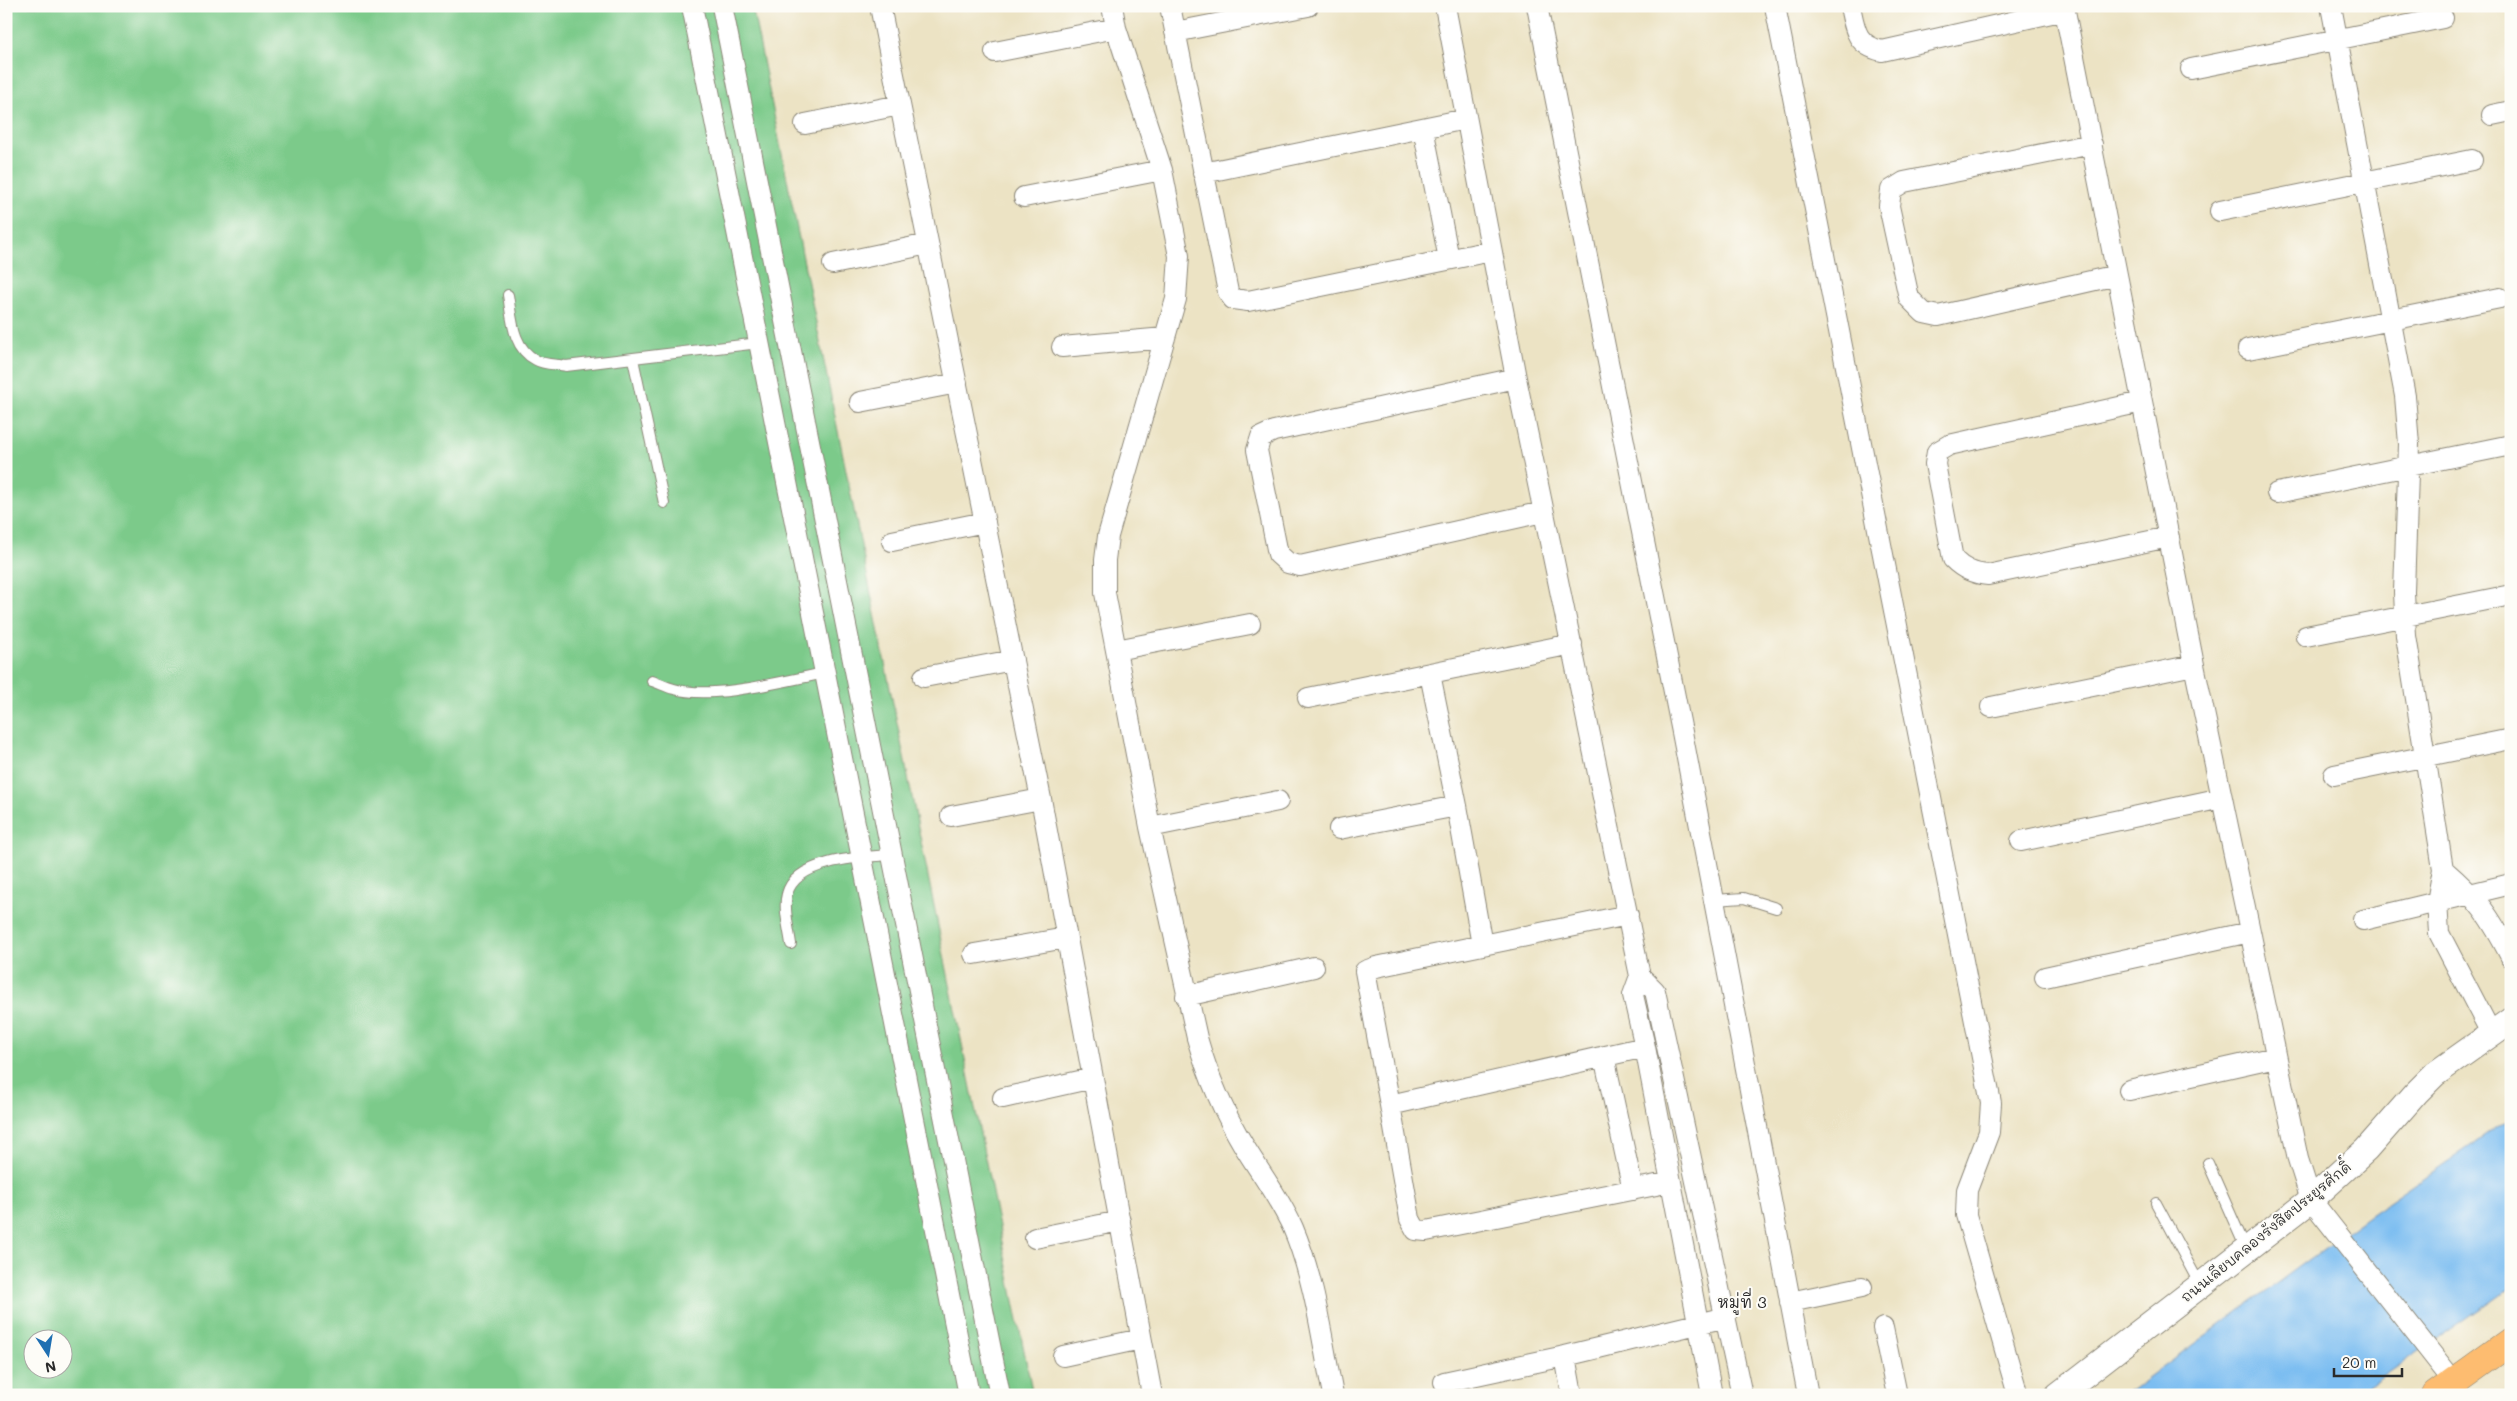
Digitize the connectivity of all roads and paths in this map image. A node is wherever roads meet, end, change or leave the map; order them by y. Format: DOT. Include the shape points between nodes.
graph roads {
  1 [pos="692,6"];
  2 [pos="722,6"];
  3 [pos="880,6"];
  4 [pos="1112,6"];
  5 [pos="1170,6"];
  6 [pos="1308,6"];
  7 [pos="1445,6"];
  8 [pos="1537,6"];
  9 [pos="1775,6"];
  10 [pos="1850,6"];
  11 [pos="2331,6"];
  12 [pos="2064,8"];
  13 [pos="2443,18"];
  14 [pos="1116,28"];
  15 [pos="1175,32"];
  16 [pos="2337,39"];
  17 [pos="995,52"];
  18 [pos="2191,69"];
  19 [pos="900,105"];
  20 [pos="1466,119"];
  21 [pos="805,124"];
  22 [pos="1423,128"];
  23 [pos="2092,144"];
  24 [pos="2472,160"];
  25 [pos="1162,170"];
  26 [pos="1203,173"];
  27 [pos="2365,181"];
  28 [pos="1024,197"];
  29 [pos="2220,211"];
  30 [pos="928,244"];
  31 [pos="1491,251"];
  32 [pos="1449,259"];
  33 [pos="833,264"];
  34 [pos="2117,275"];
  35 [pos="508,295"];
  36 [pos="2500,298"];
  37 [pos="2392,320"];
  38 [pos="1164,338"];
  39 [pos="759,343"];
  40 [pos="1062,347"];
  41 [pos="2248,350"];
  42 [pos="633,359"];
  43 [pos="1516,378"];
  44 [pos="957,383"];
  45 [pos="860,402"];
  46 [pos="2142,402"];
  47 [pos="807,427"];
  48 [pos="777,433"];
  49 [pos="2511,446"];
  50 [pos="2408,466"];
  51 [pos="2276,493"];
  52 [pos="664,503"];
  53 [pos="1543,512"];
  54 [pos="985,522"];
  55 [pos="2169,537"];
  56 [pos="892,540"];
  57 [pos="2511,595"];
  58 [pos="2404,616"];
  59 [pos="1250,624"];
  60 [pos="2306,636"];
  61 [pos="1572,644"];
  62 [pos="1116,650"];
  63 [pos="1013,660"];
  64 [pos="2194,665"];
  65 [pos="825,673"];
  66 [pos="1430,674"];
  67 [pos="924,677"];
  68 [pos="652,681"];
  69 [pos="1308,698"];
  70 [pos="1991,707"];
  71 [pos="2511,739"];
  72 [pos="2425,756"];
  73 [pos="2334,775"];
  74 [pos="2222,798"];
  75 [pos="1041,799"];
  76 [pos="1278,801"];
  77 [pos="1457,806"];
  78 [pos="951,816"];
  79 [pos="1150,827"];
  80 [pos="1338,828"];
  81 [pos="2021,841"];
  82 [pos="892,854"];
  83 [pos="861,857"];
  84 [pos="2443,869"];
  85 [pos="2511,884"];
  86 [pos="2471,893"];
  87 [pos="1714,900"];
  88 [pos="2437,902"];
  89 [pos="1776,908"];
  90 [pos="1628,915"];
  91 [pos="2363,920"];
  92 [pos="2250,932"];
  93 [pos="1066,938"];
  94 [pos="791,944"];
  95 [pos="1482,945"];
  96 [pos="974,954"];
  97 [pos="2511,957"];
  98 [pos="1314,968"];
  99 [pos="1640,976"];
  100 [pos="2046,977"];
  101 [pos="1186,996"];
  102 [pos="2501,1027"];
  103 [pos="1645,1047"];
  104 [pos="1604,1056"];
  105 [pos="2276,1057"];
  106 [pos="1093,1078"];
  107 [pos="2129,1090"];
  108 [pos="1003,1098"];
  109 [pos="1390,1105"];
  110 [pos="2208,1163"];
  111 [pos="1671,1182"];
  112 [pos="1633,1190"];
  113 [pos="2311,1200"];
  114 [pos="2156,1203"];
  115 [pos="1120,1221"];
  116 [pos="1035,1238"];
  117 [pos="2246,1250"];
  118 [pos="976,1273"];
  119 [pos="947,1279"];
  120 [pos="2200,1285"];
  121 [pos="1862,1287"];
  122 [pos="1790,1302"];
  123 [pos="1726,1317"];
  124 [pos="1696,1323"];
  125 [pos="1883,1328"];
  126 [pos="1140,1339"];
  127 [pos="2511,1342"];
  128 [pos="1063,1356"];
  129 [pos="1565,1356"];
  130 [pos="2443,1380"];
  131 [pos="1444,1382"];
  132 [pos="969,1395"];
  133 [pos="1000,1395"];
  134 [pos="1152,1395"];
  135 [pos="1333,1395"];
  136 [pos="1572,1395"];
  137 [pos="1712,1395"];
  138 [pos="1742,1395"];
  139 [pos="1808,1395"];
  140 [pos="1897,1395"];
  141 [pos="2018,1395"];
  142 [pos="2058,1395"];
  1 -- 39 [label="street"];
  2 -- 47 [label="street"];
  3 -- 19 [label="street"];
  4 -- 14 [label="street"];
  5 -- 15 [label="street"];
  6 -- 15 [label="street"];
  7 -- 20 [label="street"];
  8 -- 87 [label="street"];
  9 -- 141 [label="street" via="1991,1103 1989,1132 1967,1190 1966,1215"];
  10 -- 12 [label="street" via="1862,42 1882,51"];
  11 -- 16 [label="street"];
  12 -- 23 [label="street"];
  13 -- 16 [label="street"];
  14 -- 17 [label="street"];
  14 -- 25 [label="street"];
  15 -- 26 [label="street"];
  16 -- 18 [label="street"];
  16 -- 27 [label="street"];
  19 -- 21 [label="street"];
  19 -- 30 [label="street"];
  20 -- 22 [label="street"];
  20 -- 31 [label="street"];
  22 -- 26 [label="street"];
  22 -- 32 [label="street"];
  23 -- 34 [label="street"];
  23 -- 34 [label="street" via="1904,182 1891,190 1889,206 1909,298 1924,313 1938,316"];
  24 -- 27 [label="street"];
  25 -- 28 [label="street"];
  25 -- 38 [label="street" via="1179,256 1176,299"];
  26 -- 32 [label="street" via="1228,292 1233,299 1248,301"];
  27 -- 29 [label="street"];
  27 -- 37 [label="street"];
  30 -- 33 [label="street"];
  30 -- 44 [label="street"];
  31 -- 32 [label="street"];
  31 -- 43 [label="street"];
  34 -- 46 [label="street"];
  35 -- 42 [label="lane" via="521,349 536,361 566,366"];
  36 -- 37 [label="street"];
  37 -- 41 [label="street"];
  37 -- 50 [label="street" via="2404,396"];
  38 -- 40 [label="street"];
  38 -- 62 [label="street" via="1108,536 1105,594"];
  39 -- 42 [label="lane"];
  39 -- 48 [label="street"];
  42 -- 52 [label="lane"];
  43 -- 53 [label="street"];
  43 -- 53 [label="street" via="1274,431 1261,437 1257,450 1278,554 1288,563 1300,566"];
  44 -- 45 [label="street"];
  44 -- 54 [label="street"];
  46 -- 55 [label="street"];
  46 -- 55 [label="street" via="1949,445 1937,452 1935,464 1953,559 1962,568 1988,575"];
  47 -- 48 [label="street"];
  47 -- 82 [label="street"];
  48 -- 65 [label="street"];
  49 -- 50 [label="street"];
  50 -- 51 [label="street"];
  50 -- 58 [label="street"];
  53 -- 61 [label="street"];
  54 -- 56 [label="street"];
  54 -- 63 [label="street"];
  55 -- 64 [label="street"];
  57 -- 58 [label="street"];
  58 -- 60 [label="street"];
  58 -- 72 [label="street"];
  59 -- 62 [label="street"];
  61 -- 66 [label="street"];
  61 -- 90 [label="street"];
  62 -- 79 [label="street"];
  63 -- 67 [label="street"];
  63 -- 75 [label="street"];
  64 -- 70 [label="street"];
  64 -- 74 [label="street"];
  65 -- 68 [label="lane" via="701,692 674,690"];
  65 -- 83 [label="street"];
  66 -- 69 [label="street"];
  66 -- 77 [label="street"];
  71 -- 72 [label="street"];
  72 -- 73 [label="street"];
  72 -- 84 [label="street"];
  74 -- 81 [label="street"];
  74 -- 92 [label="street"];
  75 -- 78 [label="street"];
  75 -- 93 [label="street"];
  76 -- 79 [label="street"];
  77 -- 80 [label="street"];
  77 -- 95 [label="street"];
  79 -- 101 [label="street"];
  82 -- 83 [label="lane"];
  82 -- 118 [label="street"];
  83 -- 94 [label="lane" via="810,868 795,880 786,894"];
  83 -- 119 [label="street"];
  84 -- 86 [label="street"];
  84 -- 88 [label="street"];
  85 -- 86 [label="street"];
  86 -- 88 [label="street"];
  86 -- 97 [label="street" via="2491,918"];
  87 -- 89 [label="lane" via="1744,898"];
  87 -- 122 [label="street"];
  88 -- 91 [label="street"];
  88 -- 102 [label="street" via="2439,933"];
  90 -- 95 [label="street"];
  90 -- 99 [label="street"];
  92 -- 100 [label="street"];
  92 -- 105 [label="street"];
  93 -- 96 [label="street"];
  93 -- 106 [label="street"];
  95 -- 109 [label="street" via="1365,971"];
  98 -- 101 [label="street"];
  99 -- 103 [label="street" via="1633,995"];
  99 -- 123 [label="street" via="1656,991"];
  101 -- 135 [label="street" via="1207,1071 1244,1146 1269,1182 1293,1229 1311,1287"];
  102 -- 113 [label="street, ถนนเลียบคลองรังสิตประยูรศักดิ์" via="2435,1074 2366,1150"];
  103 -- 104 [label="street"];
  103 -- 111 [label="street"];
  104 -- 109 [label="street"];
  104 -- 112 [label="street"];
  105 -- 107 [label="street"];
  105 -- 113 [label="street" via="2298,1159"];
  106 -- 108 [label="street"];
  106 -- 115 [label="street"];
  109 -- 112 [label="street" via="1410,1219 1416,1230 1426,1231"];
  110 -- 117 [label="lane"];
  111 -- 112 [label="street"];
  111 -- 124 [label="street"];
  113 -- 117 [label="street, ถนนเลียบคลองรังสิตประยูรศักดิ์"];
  113 -- 130 [label="street"];
  114 -- 120 [label="lane"];
  115 -- 116 [label="street"];
  115 -- 126 [label="street"];
  117 -- 120 [label="street, ถนนเลียบคลองรังสิตประยูรศักดิ์"];
  118 -- 119 [label="street"];
  118 -- 133 [label="street"];
  119 -- 132 [label="street"];
  120 -- 142 [label="street, ถนนเลียบคลองรังสิตประยูรศักดิ์"];
  121 -- 122 [label="street"];
  122 -- 139 [label="street"];
  123 -- 124 [label="street"];
  123 -- 138 [label="street"];
  124 -- 129 [label="street"];
  124 -- 137 [label="street"];
  125 -- 140 [label="street"];
  126 -- 128 [label="street"];
  126 -- 134 [label="street"];
  127 -- 130 [label="main road"];
  129 -- 131 [label="street"];
  129 -- 136 [label="street"];
}
